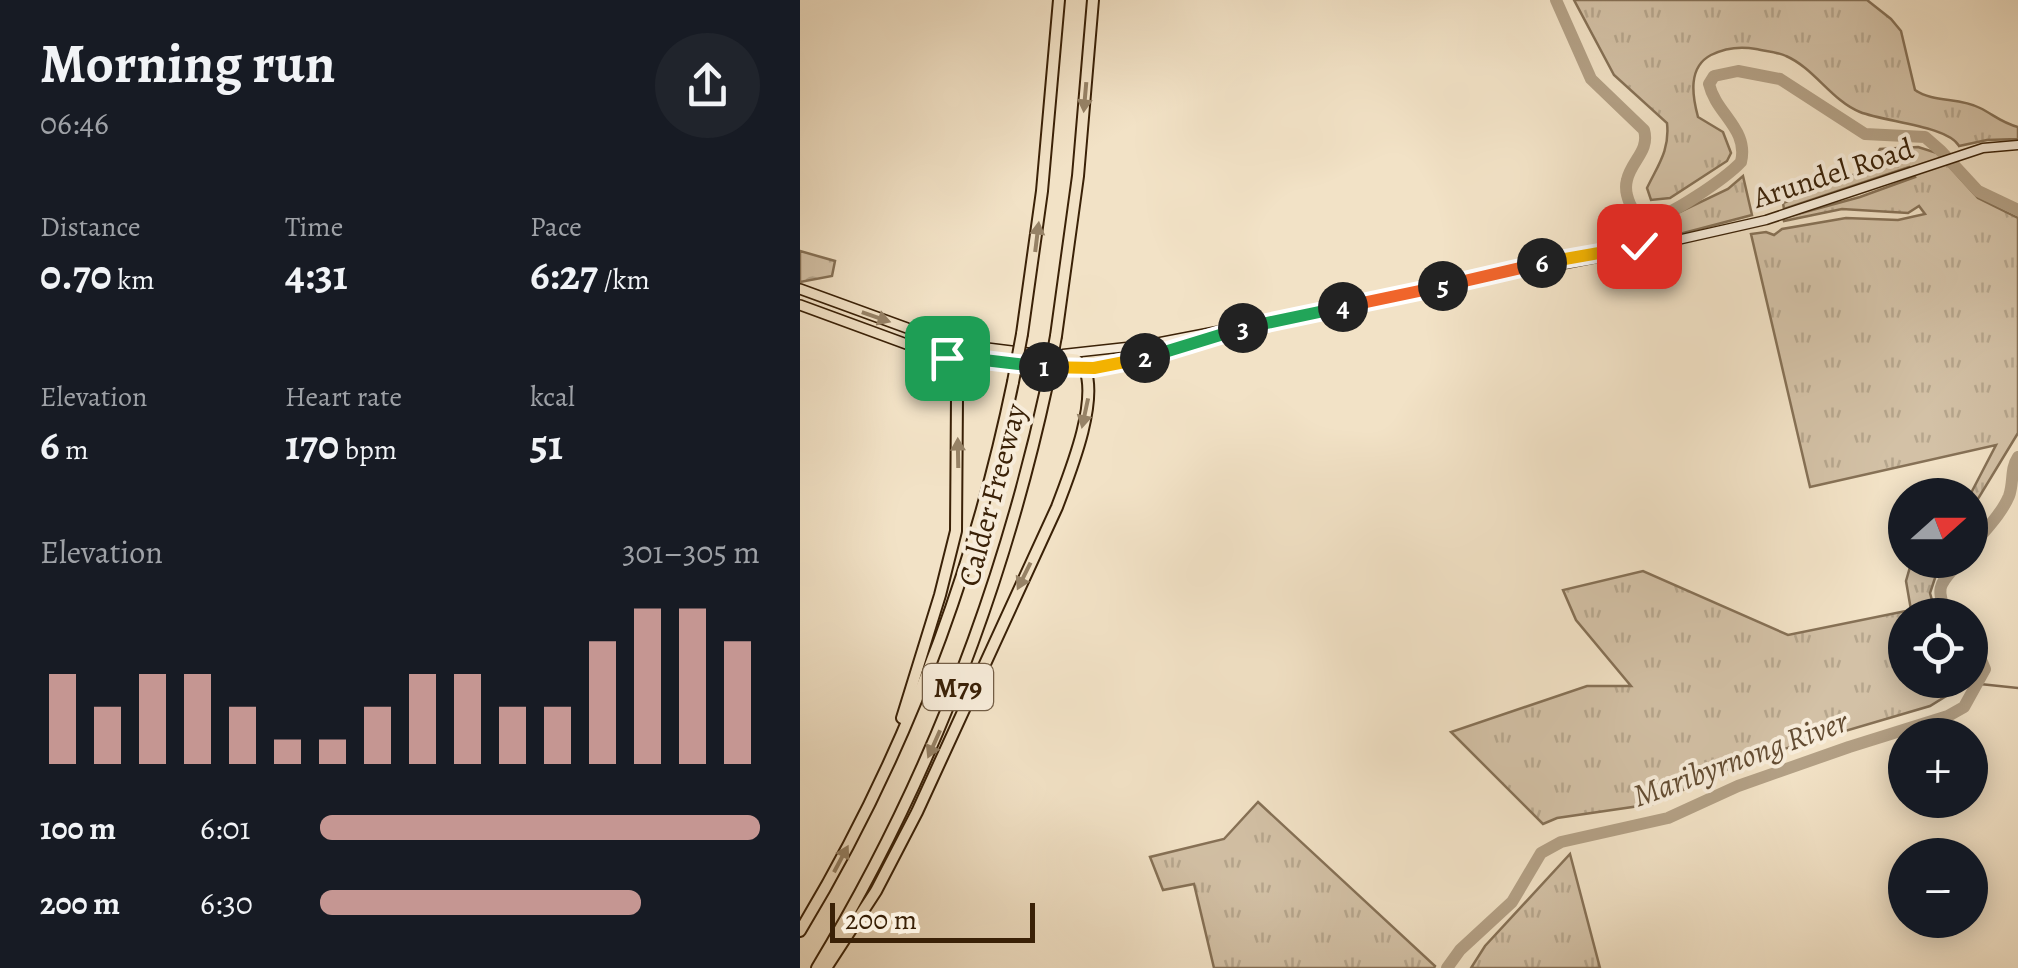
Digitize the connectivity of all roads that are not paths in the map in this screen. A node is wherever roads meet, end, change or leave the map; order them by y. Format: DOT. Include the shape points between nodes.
graph roads {
  1 [pos="1059,0"];
  2 [pos="1093,0"];
  3 [pos="2018,144"];
  4 [pos="800,290"];
  5 [pos="800,305"];
  6 [pos="1261,324"];
  7 [pos="954,341"];
  8 [pos="994,350"];
  9 [pos="947,363"];
  10 [pos="1085,369"];
  11 [pos="952,375"];
  12 [pos="878,785"];
  13 [pos="800,932"];
  14 [pos="817,968"];
  15 [pos="826,968"];
  12 -- 1 [label="highway, Calder Freeway / M79, one-way, bridge" via="944,628 1013,382 1042,191"];
  2 -- 14 [label="highway, Calder Freeway / M79, one-way, bridge" via="1056,336 1012,528 925,765"];
  3 -- 6 [label="street, Arundel Road" via="1982,148 1757,222"];
  4 -- 7 [label="main road, one-way"];
  5 -- 9 [label="main road"];
  6 -- 8 [label="street, Arundel Road" via="1116,350"];
  6 -- 10 [label="street, Arundel Road"];
  7 -- 8 [label="main road"];
  7 -- 9 [label="main road"];
  8 -- 10 [label="main road" via="1072,358"];
  9 -- 10 [label="main road"];
  9 -- 11 [label="main road"];
  10 -- 15 [label="highway, one-way" via="1084,418 1046,530 901,843"];
  12 -- 11 [label="highway, one-way" via="956,530"];
  13 -- 12 [label="highway, Calder Freeway / M79, one-way"];
}
